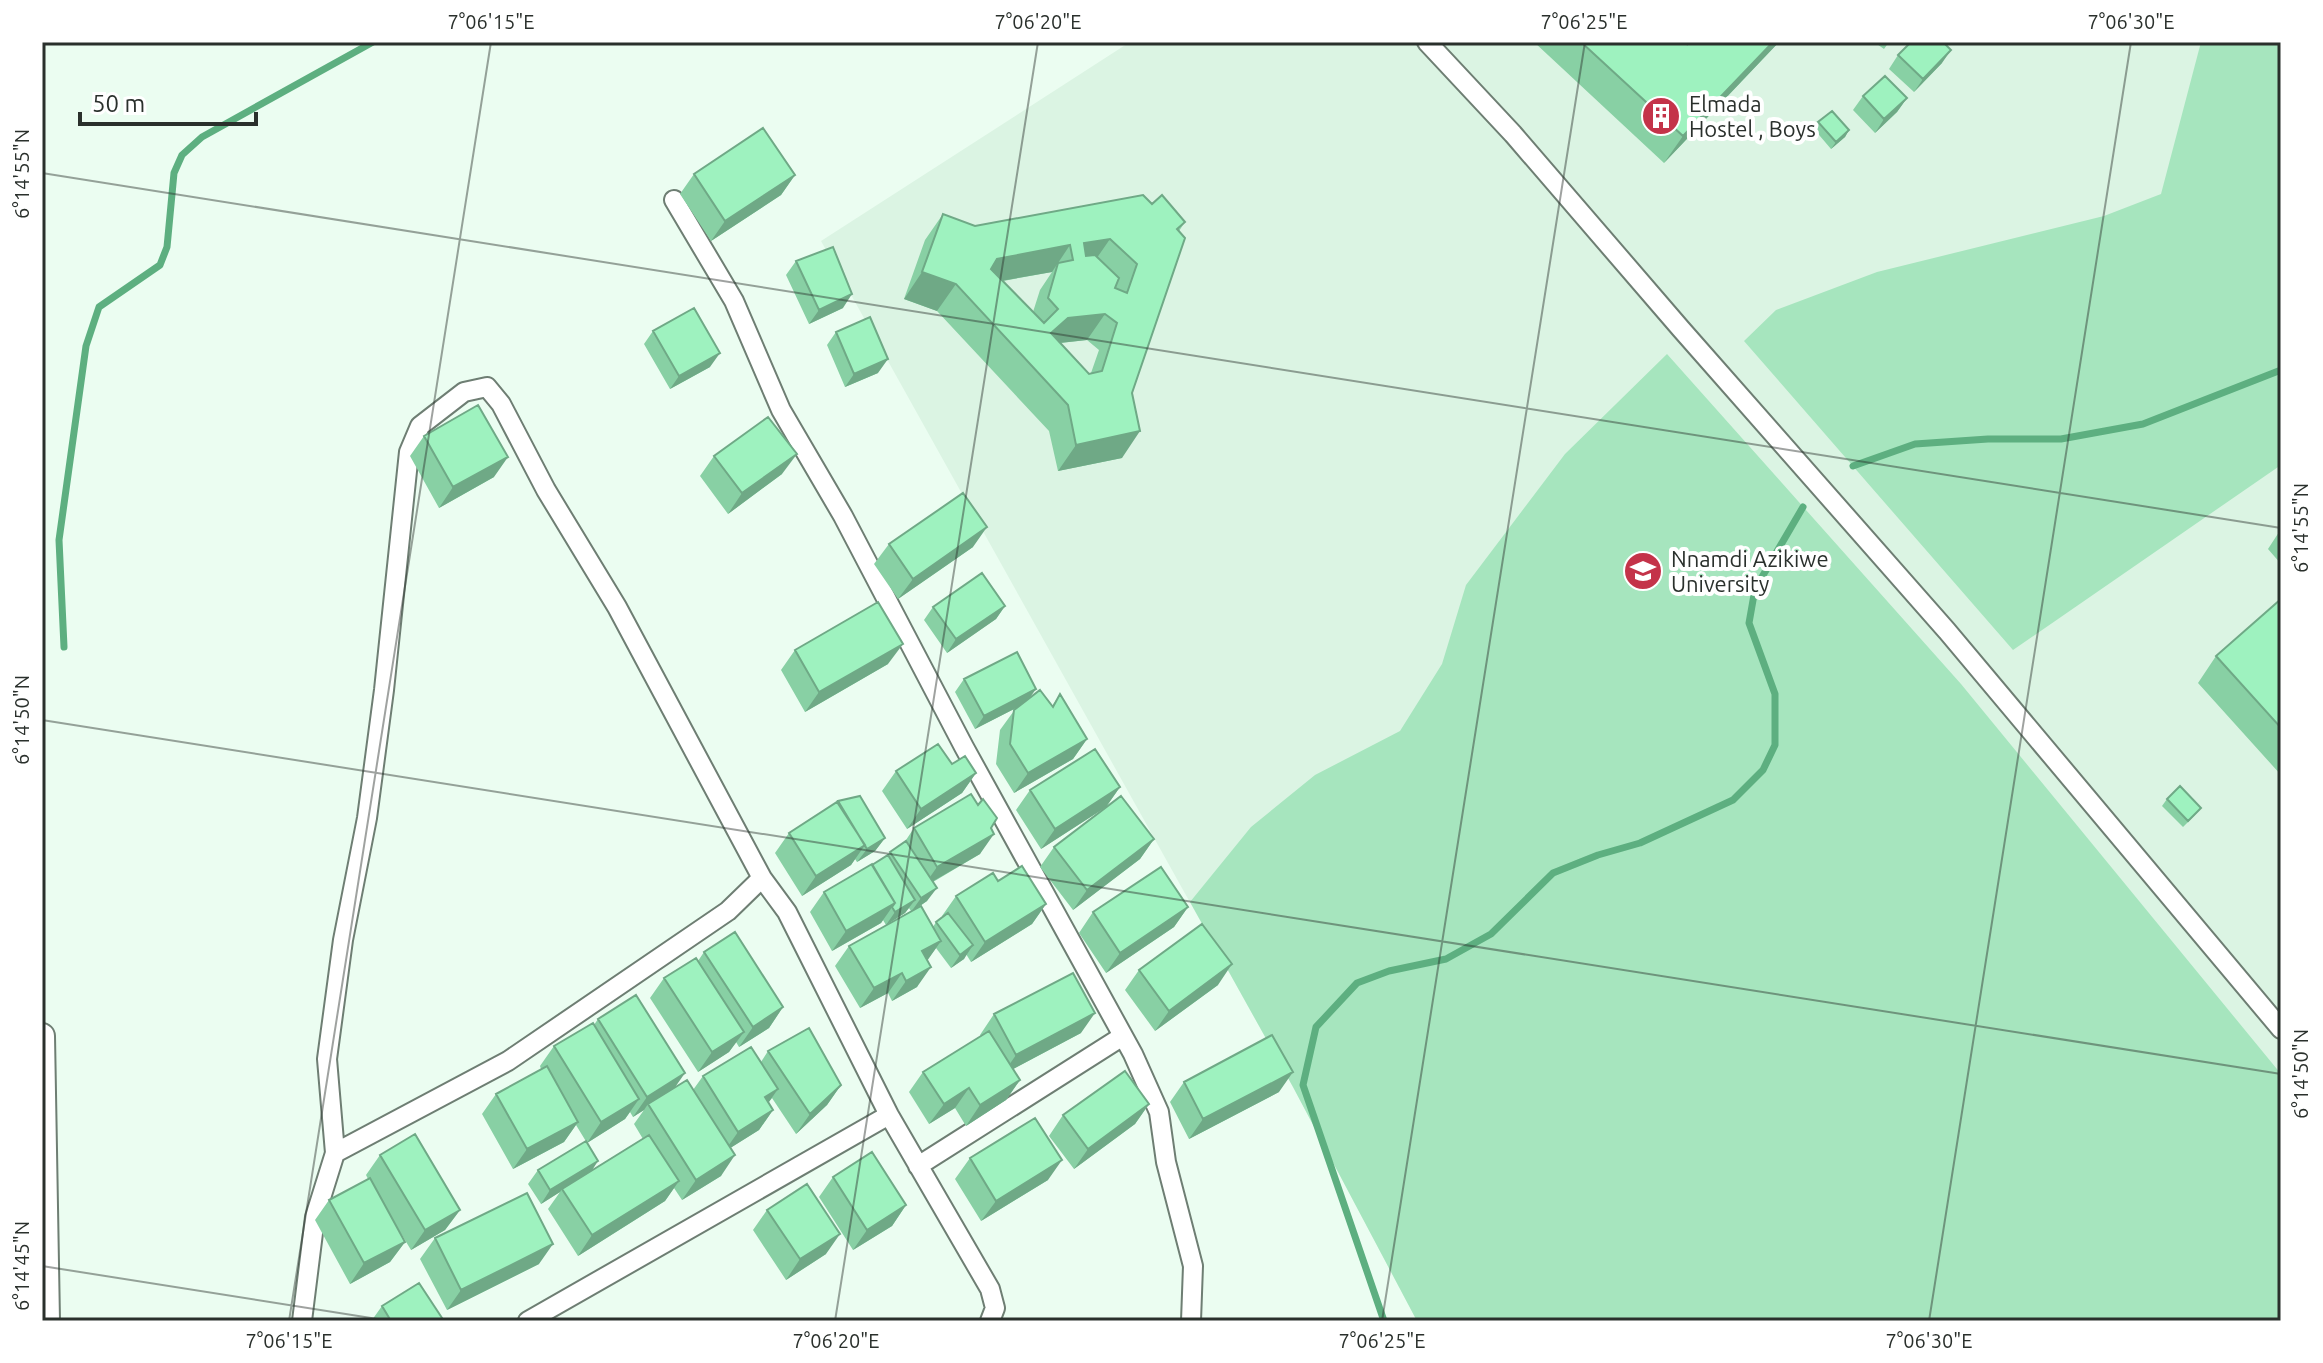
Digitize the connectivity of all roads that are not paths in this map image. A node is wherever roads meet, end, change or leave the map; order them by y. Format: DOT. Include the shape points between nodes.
graph roads {
  1 [pos="1427,42"];
  2 [pos="674,200"];
  3 [pos="762,878"];
  4 [pos="2281,1029"];
  5 [pos="42,1036"];
  6 [pos="1123,1036"];
  7 [pos="889,1115"];
  8 [pos="43,1129"];
  9 [pos="335,1153"];
  10 [pos="918,1166"];
  11 [pos="551,1315"];
  12 [pos="47,1321"];
  13 [pos="302,1321"];
  14 [pos="528,1321"];
  15 [pos="990,1321"];
  16 [pos="1191,1321"];
  1 -- 4 [label="street" via="1947,631"];
  2 -- 6 [label="street" via="734,301 781,410"];
  3 -- 7 [label="street" via="787,912"];
  3 -- 9 [label="street" via="728,911 508,1061"];
  3 -- 9 [label="street" via="501,404 487,387 464,392 420,426 409,452 369,804 327,1059"];
  5 -- 8 [label="street"];
  6 -- 10 [label="street"];
  6 -- 16 [label="street" via="1159,1112 1193,1266"];
  7 -- 10 [label="street"];
  7 -- 11 [label="street"];
  8 -- 12 [label="street"];
  9 -- 13 [label="street" via="315,1217"];
  10 -- 15 [label="street" via="990,1289 995,1308"];
  11 -- 14 [label="street"];
}
